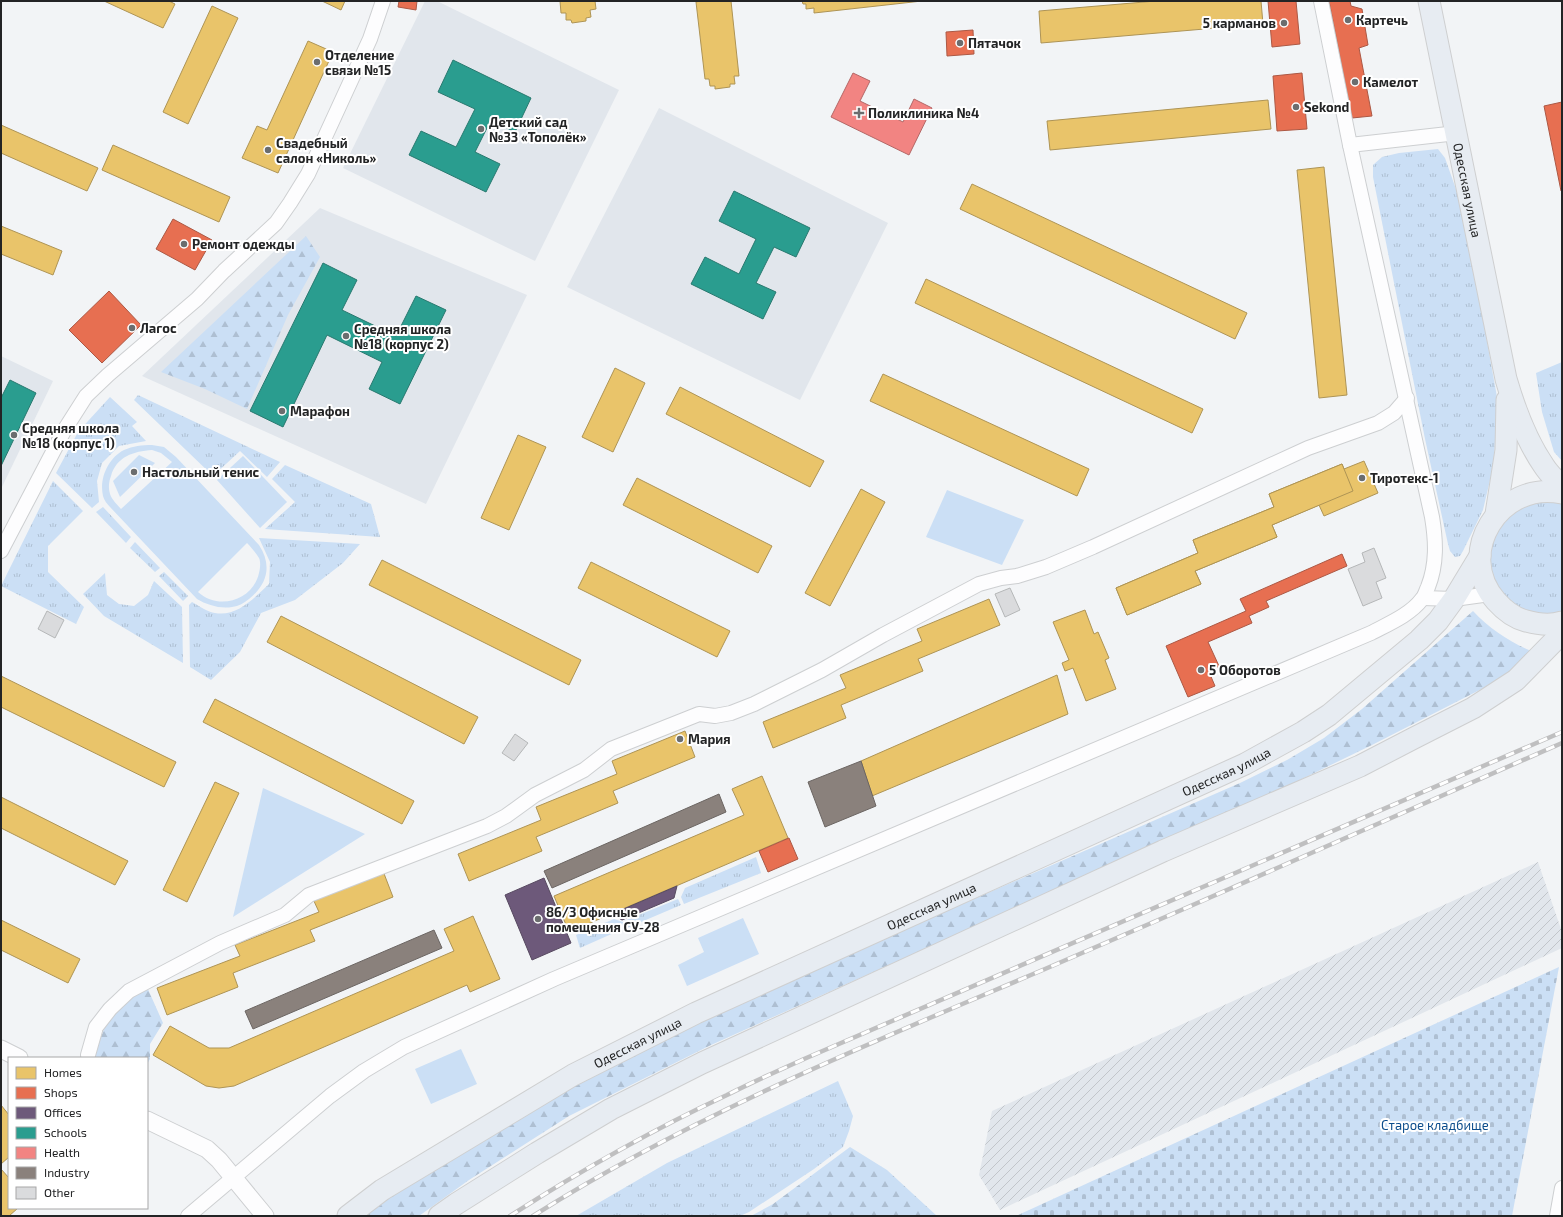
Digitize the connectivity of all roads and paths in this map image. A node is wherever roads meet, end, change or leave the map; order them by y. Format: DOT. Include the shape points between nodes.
graph roads {
  1 [pos="384,1"];
  2 [pos="1321,1"];
  3 [pos="1429,1"];
  4 [pos="1457,133"];
  5 [pos="1350,145"];
  6 [pos="1506,379"];
  7 [pos="1407,398"];
  8 [pos="1562,487"];
  9 [pos="1562,493"];
  10 [pos="1496,514"];
  11 [pos="1,551"];
  12 [pos="1480,556"];
  13 [pos="1490,594"];
  14 [pos="1423,598"];
  15 [pos="1454,599"];
  16 [pos="1562,622"];
  17 [pos="1562,633"];
  18 [pos="1,1049"];
  19 [pos="88,1055"];
  20 [pos="17,1057"];
  21 [pos="148,1120"];
  22 [pos="233,1177"];
  23 [pos="1562,1188"];
  24 [pos="382,1190"];
  25 [pos="188,1216"];
  26 [pos="265,1216"];
  27 [pos="338,1216"];
  28 [pos="348,1216"];
  29 [pos="439,1216"];
  30 [pos="1557,1216"];
  1 -- 11 [label="street" via="370,38 308,174 290,203 276,223 197,299 86,396 65,428"];
  2 -- 5 [label="street"];
  3 -- 4 [label="main road, Одесская улица"];
  4 -- 5 [label="street"];
  4 -- 6 [label="main road, Одесская улица"];
  5 -- 7 [label="street"];
  6 -- 8 [label="main road" via="1515,409 1533,447 1544,467"];
  6 -- 10 [label="main road" via="1506,450"];
  7 -- 14 [label="street" via="1436,541 1434,567"];
  7 -- 19 [label="street" via="1394,413 1378,423 1308,448 1093,548 1046,567 979,584 754,704 715,716 700,714 611,749 584,770 535,795 487,826 309,895 285,915 220,943 129,991 96,1027"];
  9 -- 10 [label="main road" via="1537,492 1522,496 1508,503"];
  10 -- 12 [label="main road" via="1484,534"];
  12 -- 13 [label="main road" via="1482,576"];
  12 -- 15 [label="main road, Одесская улица"];
  13 -- 15 [label="street"];
  13 -- 16 [label="main road" via="1503,609 1520,619 1540,624"];
  14 -- 15 [label="street"];
  14 -- 22 [label="street" via="1412,609 1371,633 554,979 404,1048 364,1071 330,1096"];
  15 -- 24 [label="main road, Одесская улица" via="1433,626 1388,667 1329,715 1276,747 1245,764 696,1013 573,1075"];
  17 -- 29 [label="main road" via="1516,680 1473,708 1428,732 1360,766 1163,851 702,1063 611,1109"];
  18 -- 20 [label="street"];
  21 -- 22 [label="street" via="207,1149"];
  22 -- 25 [label="street"];
  22 -- 26 [label="street"];
  23 -- 30 [label="street"];
  24 -- 27 [label="street"];
  24 -- 28 [label="main road, Одесская улица"];
}
